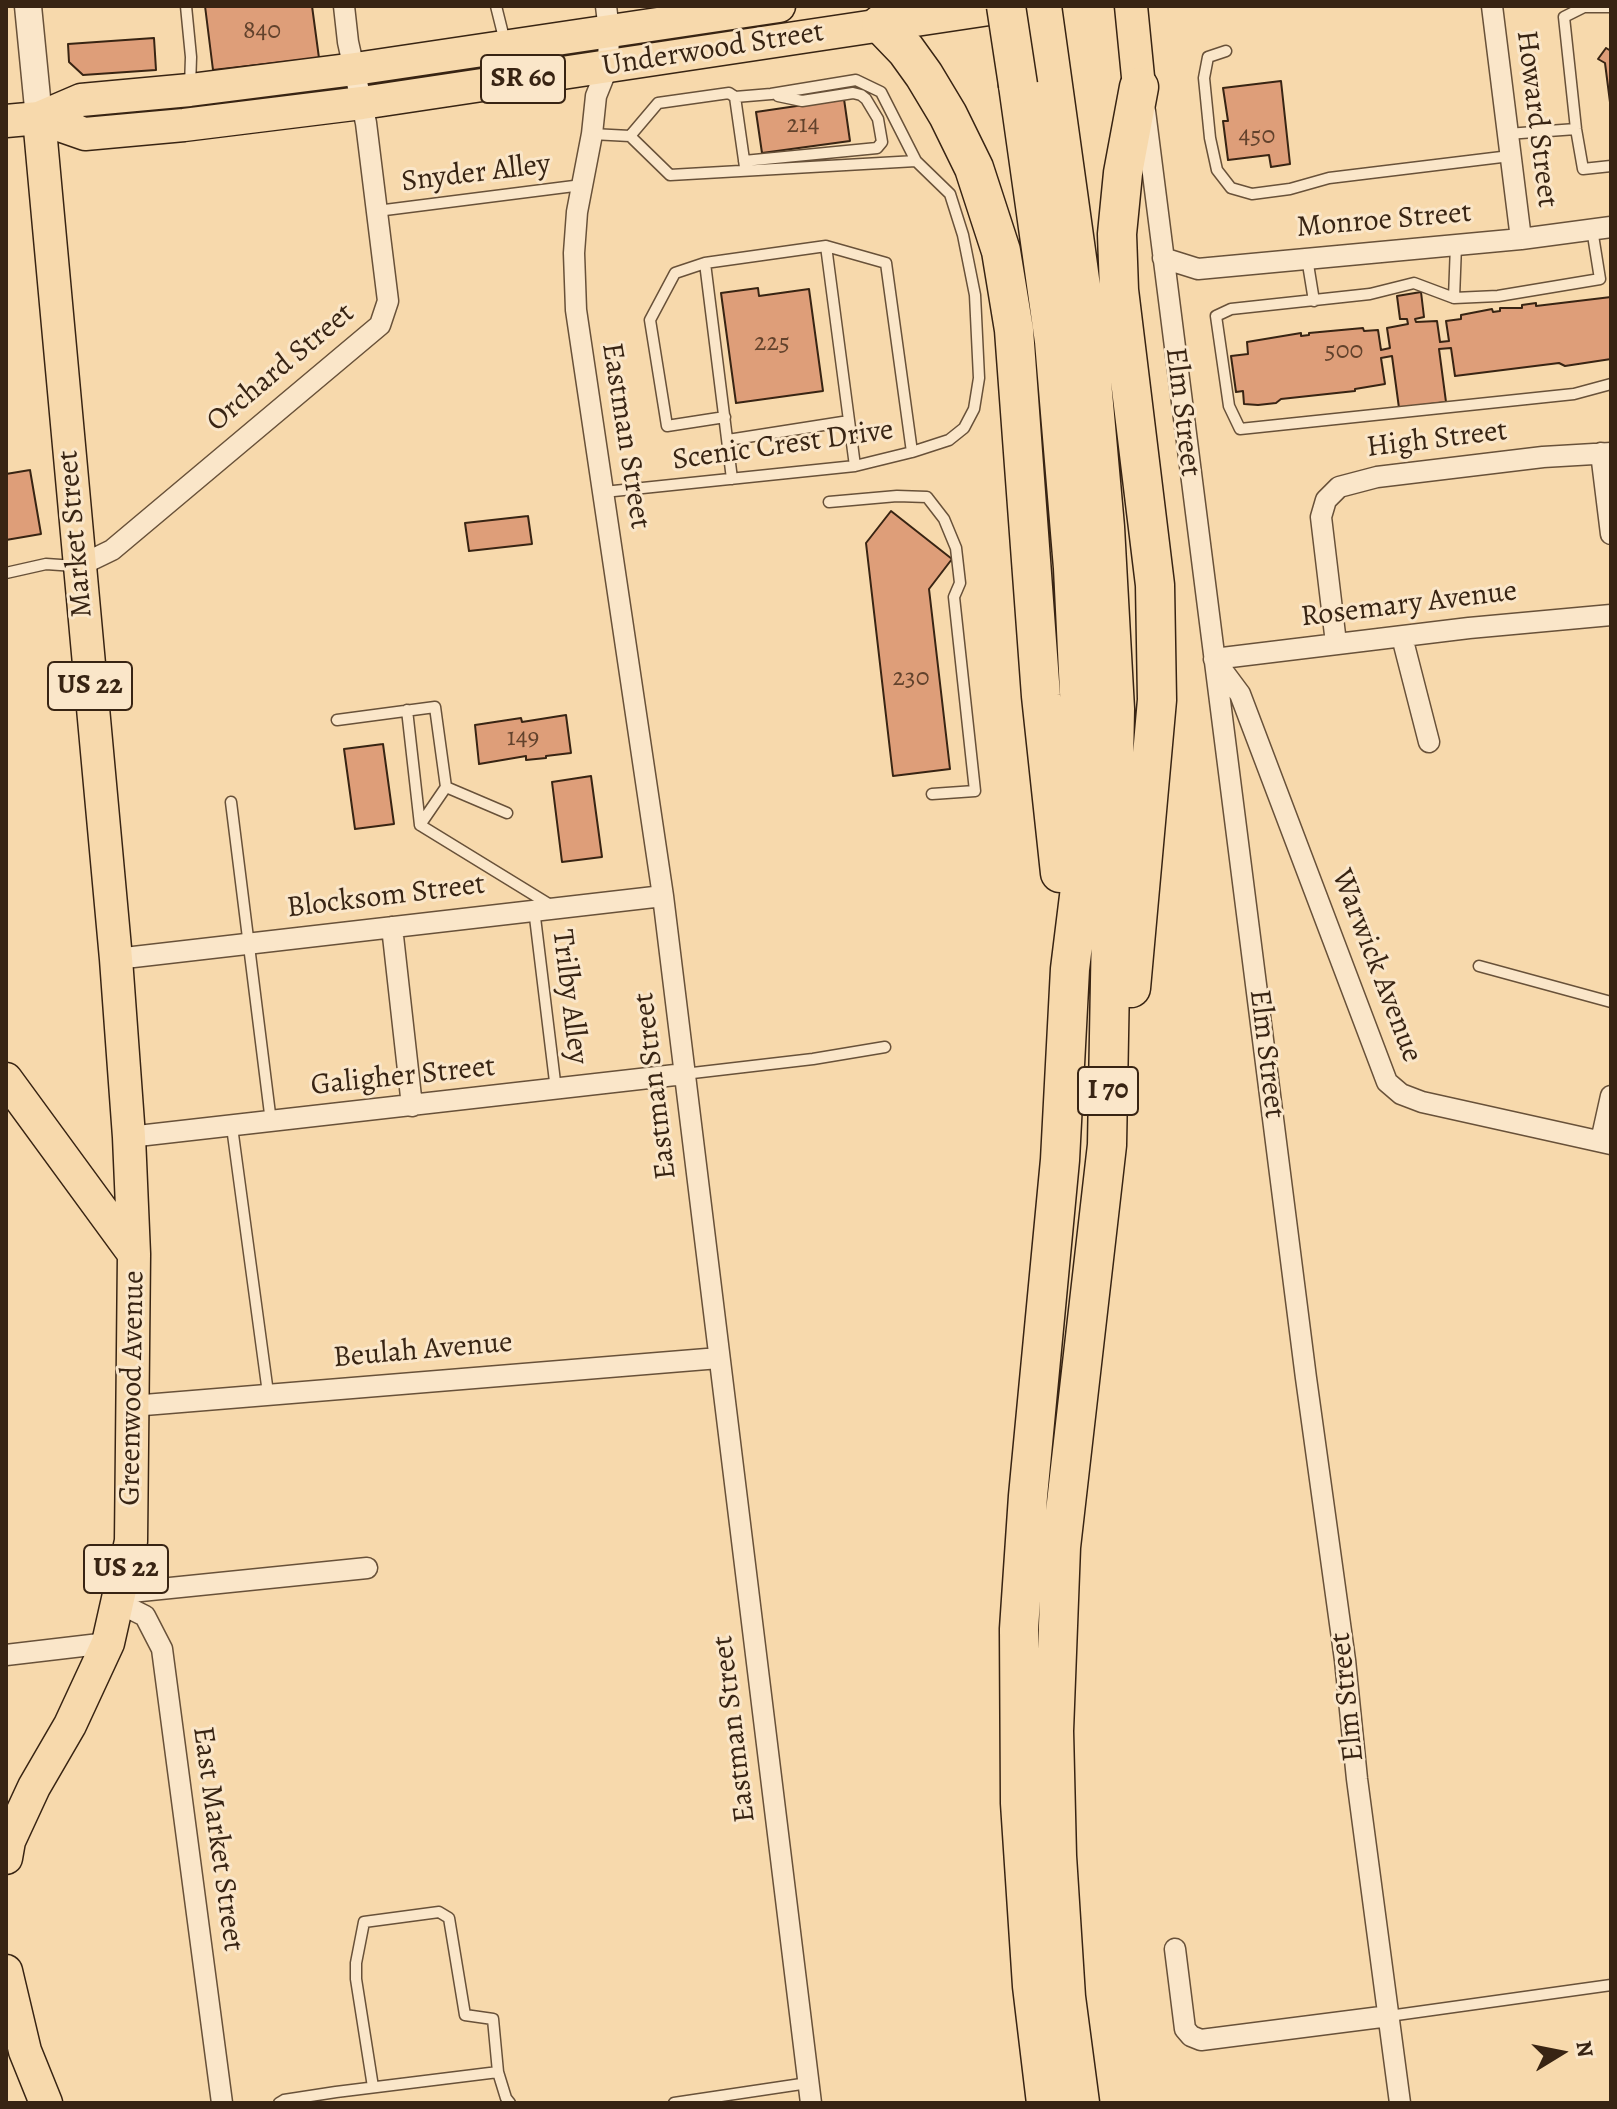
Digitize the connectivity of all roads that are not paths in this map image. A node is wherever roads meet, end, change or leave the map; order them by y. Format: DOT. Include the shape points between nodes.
graph roads {
  1 [pos="28,6"];
  2 [pos="186,6"];
  3 [pos="344,6"];
  4 [pos="496,6"];
  5 [pos="779,6"];
  6 [pos="1007,6"];
  7 [pos="1042,6"];
  8 [pos="1131,6"];
  9 [pos="1492,6"];
  10 [pos="1611,7"];
  11 [pos="712,11"];
  12 [pos="873,15"];
  13 [pos="608,18"];
  14 [pos="506,46"];
  15 [pos="1226,51"];
  16 [pos="608,66"];
  17 [pos="355,69"];
  18 [pos="1036,82"];
  19 [pos="1139,87"];
  20 [pos="190,90"];
  21 [pos="771,94"];
  22 [pos="735,97"];
  23 [pos="362,103"];
  24 [pos="39,118"];
  25 [pos="6,121"];
  26 [pos="1576,129"];
  27 [pos="592,134"];
  28 [pos="1507,134"];
  29 [pos="630,136"];
  30 [pos="1510,156"];
  31 [pos="916,161"];
  32 [pos="745,165"];
  33 [pos="1611,166"];
  34 [pos="582,185"];
  35 [pos="377,211"];
  36 [pos="1602,228"];
  37 [pos="1521,239"];
  38 [pos="1456,245"];
  39 [pos="826,246"];
  40 [pos="1163,258"];
  41 [pos="1307,258"];
  42 [pos="705,263"];
  43 [pos="1606,279"];
  44 [pos="1454,298"];
  45 [pos="1314,301"];
  46 [pos="1611,384"];
  47 [pos="725,417"];
  48 [pos="849,421"];
  49 [pos="728,440"];
  50 [pos="912,452"];
  51 [pos="1606,453"];
  52 [pos="855,466"];
  53 [pos="732,479"];
  54 [pos="604,492"];
  55 [pos="829,502"];
  56 [pos="1611,534"];
  57 [pos="79,566"];
  58 [pos="6,573"];
  59 [pos="1611,615"];
  60 [pos="1402,637"];
  61 [pos="1336,643"];
  62 [pos="1214,659"];
  63 [pos="407,710"];
  64 [pos="337,720"];
  65 [pos="1429,742"];
  66 [pos="446,787"];
  67 [pos="932,794"];
  68 [pos="231,802"];
  69 [pos="507,813"];
  70 [pos="420,825"];
  71 [pos="663,896"];
  72 [pos="544,908"];
  73 [pos="392,927"];
  74 [pos="249,944"];
  75 [pos="116,959"];
  76 [pos="1479,966"];
  77 [pos="1070,969"];
  78 [pos="1611,1002"];
  79 [pos="885,1047"];
  80 [pos="684,1074"];
  81 [pos="6,1079"];
  82 [pos="556,1090"];
  83 [pos="1611,1096"];
  84 [pos="412,1106"];
  85 [pos="271,1122"];
  86 [pos="232,1127"];
  87 [pos="129,1137"];
  88 [pos="1606,1142"];
  89 [pos="1107,1145"];
  90 [pos="134,1254"];
  91 [pos="719,1358"];
  92 [pos="268,1393"];
  93 [pos="132,1406"];
  94 [pos="367,1568"];
  95 [pos="120,1598"];
  96 [pos="108,1643"];
  97 [pos="6,1655"];
  98 [pos="6,1858"];
  99 [pos="1175,1949"];
  100 [pos="6,1971"];
  101 [pos="1611,1985"];
  102 [pos="1389,2016"];
  103 [pos="12,2027"];
  104 [pos="498,2072"];
  105 [pos="373,2087"];
  106 [pos="336,2092"];
  107 [pos="810,2093"];
  108 [pos="46,2103"];
  109 [pos="222,2103"];
  110 [pos="279,2103"];
  111 [pos="330,2103"];
  112 [pos="510,2103"];
  113 [pos="674,2103"];
  114 [pos="1046,2103"];
  115 [pos="1080,2103"];
  116 [pos="1400,2103"];
  1 -- 24 [label="street, Market Street"];
  2 -- 20 [label="lane"];
  3 -- 17 [label="street, Orchard Street"];
  4 -- 14 [label="lane"];
  5 -- 11 [label="main road, Underwood Street / SR 60"];
  6 -- 12 [label="main road, Underwood Street / SR 60"];
  6 -- 18 [label="highway, I 70, bridge"];
  7 -- 18 [label="highway, I 70"];
  8 -- 19 [label="main road, Elm Street"];
  9 -- 28 [label="street, Howard Street"];
  10 -- 26 [label="lane" via="1584,7 1564,17"];
  11 -- 13 [label="main road, Underwood Street / SR 60"];
  12 -- 16 [label="main road, Underwood Street / SR 60"];
  12 -- 77 [label="highway" via="915,62 948,115 974,168 1001,251 1014,330 1041,696"];
  13 -- 14 [label="main road, Underwood Street / SR 60"];
  13 -- 16 [label="street, Eastman Street"];
  14 -- 17 [label="main road, Underwood Street / SR 60"];
  15 -- 30 [label="lane" via="1208,57 1204,78 1217,170 1231,188 1252,194 1329,178"];
  16 -- 23 [label="main road, Underwood Street / SR 60"];
  16 -- 27 [label="street, Eastman Street" via="596,96"];
  17 -- 20 [label="main road, Underwood Street / SR 60"];
  17 -- 23 [label="street, Orchard Street"];
  18 -- 77 [label="highway, I 70" via="1081,733 1081,880"];
  18 -- 89 [label="highway, I 70" via="1089,353 1105,527 1115,709"];
  19 -- 40 [label="street, Elm Street"];
  19 -- 89 [label="highway" via="1117,234 1119,290 1155,585 1157,700 1134,969"];
  20 -- 24 [label="main road, Underwood Street / SR 60" via="81,100"];
  21 -- 22 [label="lane"];
  21 -- 31 [label="lane, Scenic Crest Drive" via="856,80 881,92"];
  21 -- 32 [label="lane" via="802,101 861,95 878,119 882,142 877,148"];
  22 -- 29 [label="lane" via="729,93 658,103"];
  22 -- 32 [label="lane"];
  23 -- 24 [label="main road, Underwood Street / SR 60" via="85,134"];
  23 -- 35 [label="street, Orchard Street"];
  24 -- 25 [label="main road, Underwood Street"];
  24 -- 57 [label="main road, Market Street / US 22"];
  26 -- 28 [label="lane"];
  26 -- 33 [label="lane" via="1583,169"];
  27 -- 29 [label="lane"];
  27 -- 34 [label="street, Eastman Street"];
  28 -- 30 [label="street, Howard Street"];
  29 -- 32 [label="lane" via="670,175"];
  30 -- 37 [label="street, Howard Street"];
  31 -- 32 [label="lane"];
  31 -- 50 [label="lane, Scenic Crest Drive" via="950,194 963,235 975,295 979,378 974,409 964,428 949,440"];
  34 -- 35 [label="lane, Snyder Alley"];
  34 -- 54 [label="street, Eastman Street" via="574,253 576,310"];
  35 -- 57 [label="street, Orchard Street" via="388,301 380,325 112,550"];
  36 -- 37 [label="street, Monroe Street"];
  36 -- 43 [label="lane"];
  37 -- 38 [label="street, Monroe Street"];
  38 -- 41 [label="street, Monroe Street"];
  38 -- 44 [label="lane"];
  39 -- 42 [label="lane"];
  39 -- 48 [label="lane"];
  39 -- 50 [label="lane" via="886,263"];
  40 -- 41 [label="street, Monroe Street" via="1198,269"];
  40 -- 62 [label="street, Elm Street"];
  41 -- 45 [label="lane"];
  42 -- 47 [label="lane"];
  42 -- 47 [label="lane" via="675,273 650,320 667,426"];
  43 -- 44 [label="lane"];
  44 -- 45 [label="lane" via="1414,283"];
  45 -- 46 [label="lane" via="1231,309 1216,316 1229,406 1240,429 1574,394"];
  47 -- 49 [label="lane"];
  48 -- 49 [label="lane"];
  48 -- 52 [label="lane"];
  49 -- 53 [label="lane"];
  50 -- 52 [label="lane, Scenic Crest Drive"];
  51 -- 56 [label="street"];
  51 -- 61 [label="street, High Street" via="1377,477 1339,487 1326,500 1321,517"];
  52 -- 53 [label="lane, Scenic Crest Drive"];
  53 -- 54 [label="lane, Scenic Crest Drive"];
  54 -- 71 [label="street, Eastman Street"];
  55 -- 67 [label="lane" via="927,497 956,548 960,583 954,597 975,791"];
  57 -- 58 [label="lane" via="46,564"];
  57 -- 75 [label="main road, Market Street / US 22"];
  59 -- 60 [label="street, Rosemary Avenue"];
  60 -- 61 [label="street, Rosemary Avenue"];
  60 -- 65 [label="street"];
  61 -- 62 [label="street, Rosemary Avenue"];
  62 -- 88 [label="street, Warwick Avenue" via="1240,694 1387,1082 1422,1102"];
  62 -- 102 [label="street, Elm Street"];
  63 -- 64 [label="lane"];
  63 -- 66 [label="lane" via="435,707"];
  63 -- 70 [label="lane"];
  66 -- 69 [label="lane"];
  66 -- 70 [label="lane"];
  68 -- 74 [label="lane"];
  70 -- 72 [label="lane"];
  71 -- 72 [label="street, Blocksom Street"];
  71 -- 80 [label="street, Eastman Street"];
  72 -- 73 [label="street, Blocksom Street"];
  72 -- 82 [label="lane, Trilby Alley"];
  73 -- 74 [label="street, Blocksom Street"];
  73 -- 84 [label="street"];
  74 -- 75 [label="street, Blocksom Street"];
  74 -- 85 [label="lane"];
  75 -- 87 [label="main road, Market Street / US 22"];
  76 -- 78 [label="lane"];
  77 -- 114 [label="highway, I 70" via="1060,1160 1019,1629 1020,1803"];
  79 -- 80 [label="lane"];
  80 -- 82 [label="street, Galigher Street"];
  80 -- 91 [label="street, Eastman Street"];
  81 -- 90 [label="main road, Greenwood Avenue"];
  82 -- 84 [label="street, Galigher Street"];
  83 -- 88 [label="street"];
  84 -- 85 [label="street, Galigher Street"];
  85 -- 86 [label="street, Galigher Street"];
  86 -- 87 [label="street, Galigher Street"];
  86 -- 92 [label="lane"];
  87 -- 90 [label="main road, Market Street / US 22"];
  89 -- 115 [label="highway, I 70" via="1061,1547 1054,1731 1066,1997"];
  90 -- 93 [label="main road, Greenwood Avenue / US 22"];
  91 -- 92 [label="street, Beulah Avenue"];
  91 -- 107 [label="street, Eastman Street"];
  92 -- 93 [label="street, Beulah Avenue"];
  93 -- 95 [label="main road, Greenwood Avenue / US 22" via="131,1541"];
  94 -- 95 [label="street"];
  95 -- 96 [label="main road, Greenwood Avenue / US 22"];
  95 -- 109 [label="street, East Market Street" via="145,1616 162,1649"];
  96 -- 97 [label="street"];
  96 -- 98 [label="main road, Greenwood Avenue / US 22" via="34,1787"];
  99 -- 102 [label="street" via="1185,2029 1201,2040"];
  100 -- 103 [label="main road"];
  101 -- 102 [label="lane"];
  102 -- 116 [label="street, Elm Street"];
  103 -- 108 [label="main road"];
  104 -- 105 [label="lane"];
  104 -- 105 [label="lane" via="493,2019 465,2015 449,1918 439,1912 364,1922 356,1979"];
  104 -- 112 [label="lane"];
  105 -- 106 [label="lane"];
  106 -- 110 [label="lane"];
  106 -- 111 [label="lane"];
  107 -- 113 [label="lane"];
}
